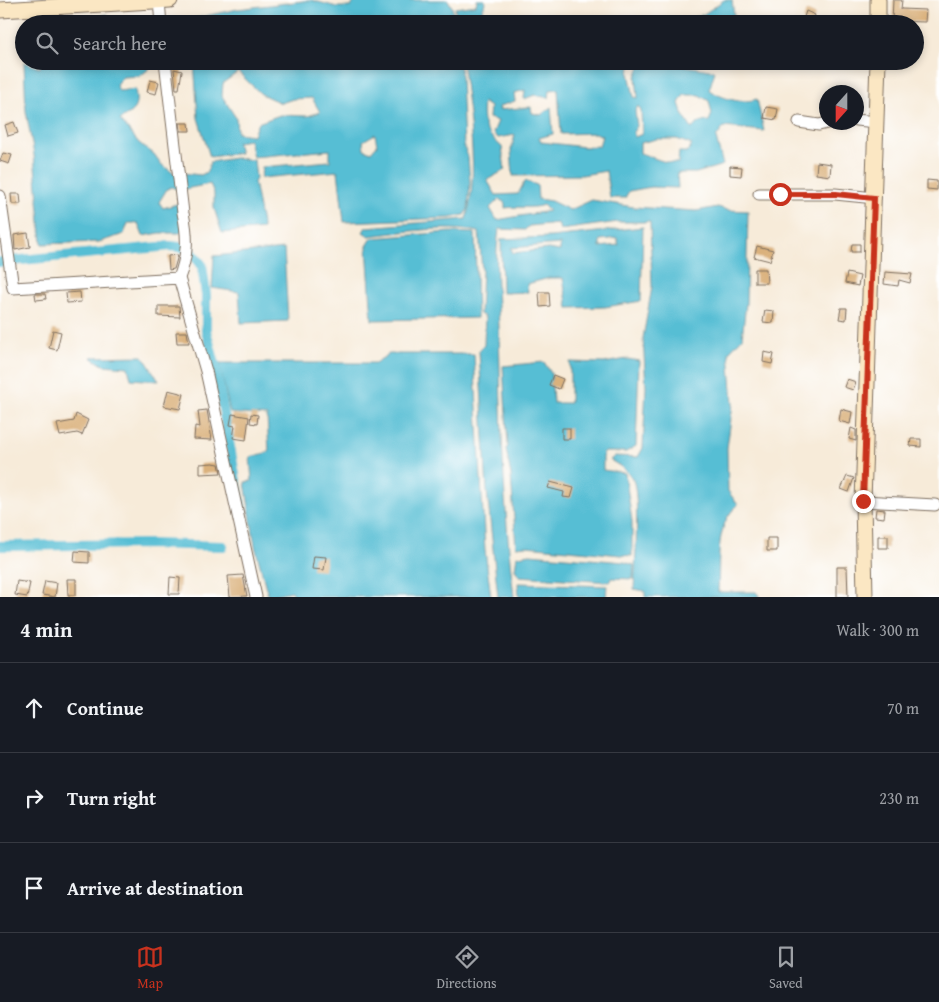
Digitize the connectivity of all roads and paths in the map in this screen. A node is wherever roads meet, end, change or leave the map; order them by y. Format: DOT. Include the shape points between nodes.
graph roads {
  1 [pos="164,0"];
  2 [pos="878,0"];
  3 [pos="0,10"];
  4 [pos="162,15"];
  5 [pos="878,15"];
  6 [pos="166,70"];
  7 [pos="878,70"];
  8 [pos="864,121"];
  9 [pos="799,122"];
  10 [pos="877,122"];
  11 [pos="819,124"];
  12 [pos="759,194"];
  13 [pos="0,196"];
  14 [pos="874,198"];
  15 [pos="179,278"];
  16 [pos="863,501"];
  17 [pos="935,505"];
  18 [pos="256,597"];
  19 [pos="865,597"];
  1 -- 3 [label="main road"];
  1 -- 4 [label="street"];
  2 -- 5 [label="main road"];
  6 -- 15 [label="street" via="182,213 188,237 186,261"];
  7 -- 10 [label="main road"];
  8 -- 10 [label="street"];
  9 -- 11 [label="street"];
  10 -- 14 [label="main road"];
  12 -- 14 [label="street" via="836,194"];
  13 -- 15 [label="street" via="13,288"];
  14 -- 16 [label="main road"];
  15 -- 18 [label="street" via="206,371"];
  16 -- 17 [label="street"];
  16 -- 19 [label="main road"];
}
